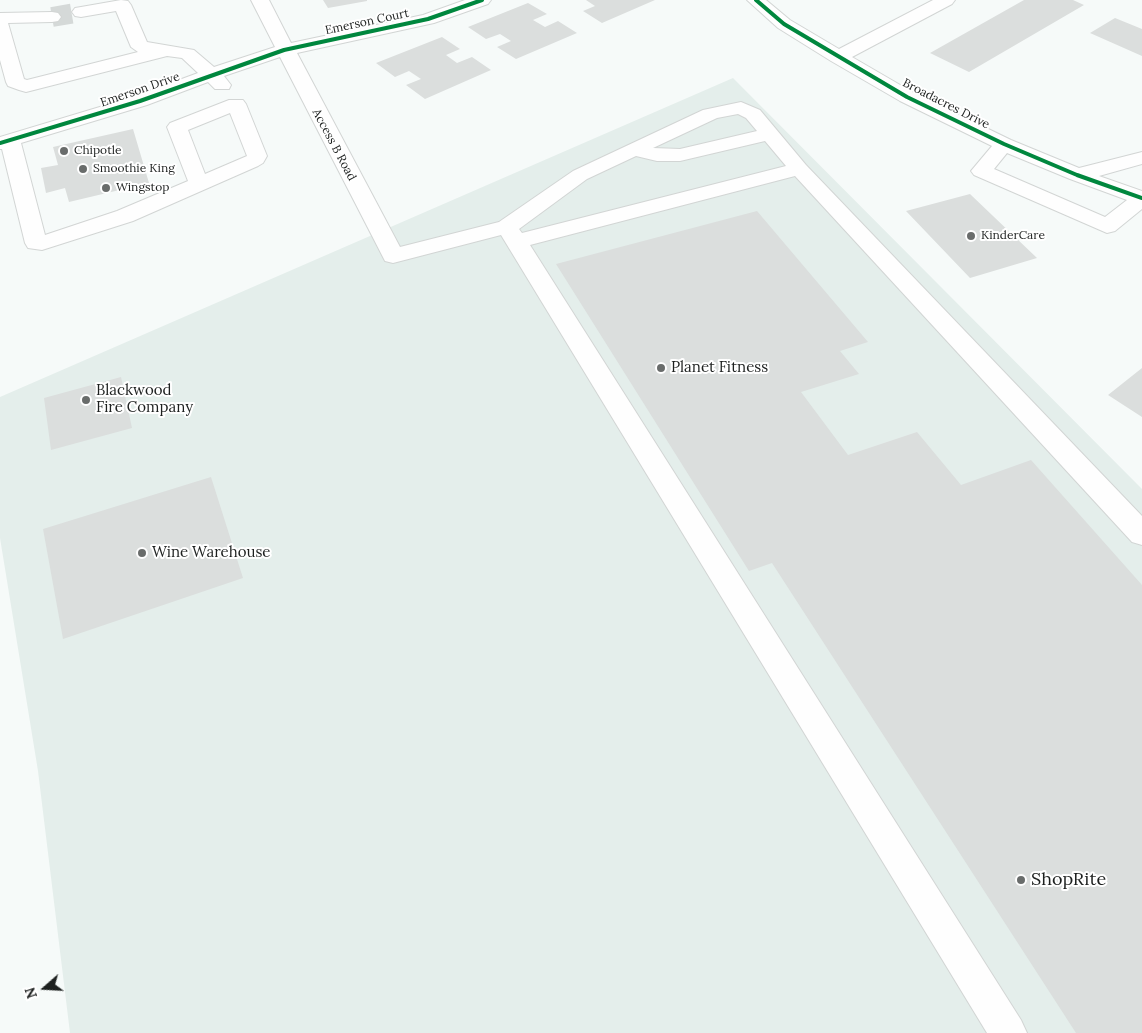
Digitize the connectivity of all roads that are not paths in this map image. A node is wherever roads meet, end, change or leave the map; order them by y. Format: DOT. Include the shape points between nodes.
graph roads {
  1 [pos="260,0"];
  2 [pos="482,0"];
  3 [pos="756,0"];
  4 [pos="946,0"];
  5 [pos="81,12"];
  6 [pos="52,16"];
  7 [pos="0,18"];
  8 [pos="0,25"];
  9 [pos="167,50"];
  10 [pos="284,50"];
  11 [pos="838,57"];
  12 [pos="212,74"];
  13 [pos="236,104"];
  14 [pos="770,134"];
  15 [pos="5,142"];
  16 [pos="1004,144"];
  17 [pos="634,150"];
  18 [pos="1142,158"];
  19 [pos="799,169"];
  20 [pos="1077,175"];
  21 [pos="199,184"];
  22 [pos="1142,199"];
  23 [pos="512,235"];
  24 [pos="1142,534"];
  25 [pos="1008,1033"];
  1 -- 10 [label="street, Access B Road"];
  2 -- 10 [label="street, Emerson Court" via="428,19"];
  3 -- 11 [label="street, Broadacres Drive" via="784,24"];
  4 -- 11 [label="street"];
  5 -- 9 [label="street" via="122,5 140,47"];
  6 -- 7 [label="street"];
  8 -- 9 [label="street" via="16,82 26,86"];
  9 -- 12 [label="street" via="188,54"];
  10 -- 12 [label="street, Emerson Drive"];
  10 -- 23 [label="street, Access B Road" via="393,256"];
  11 -- 16 [label="street, Broadacres Drive" via="907,97"];
  12 -- 13 [label="street"];
  12 -- 15 [label="street, Emerson Drive" via="140,101"];
  13 -- 21 [label="street" via="257,156 251,162"];
  13 -- 21 [label="street" via="177,128"];
  14 -- 17 [label="street" via="680,155"];
  14 -- 17 [label="street" via="754,114 741,108 728,108"];
  14 -- 19 [label="street"];
  15 -- 21 [label="street" via="36,242 42,243 125,216"];
  16 -- 20 [label="street, Broadacres Drive"];
  16 -- 22 [label="street" via="981,170 1107,226"];
  17 -- 23 [label="street" via="580,175"];
  18 -- 20 [label="street"];
  19 -- 23 [label="street"];
  19 -- 24 [label="street"];
  20 -- 22 [label="street, Broadacres Drive"];
  23 -- 25 [label="street"];
}
